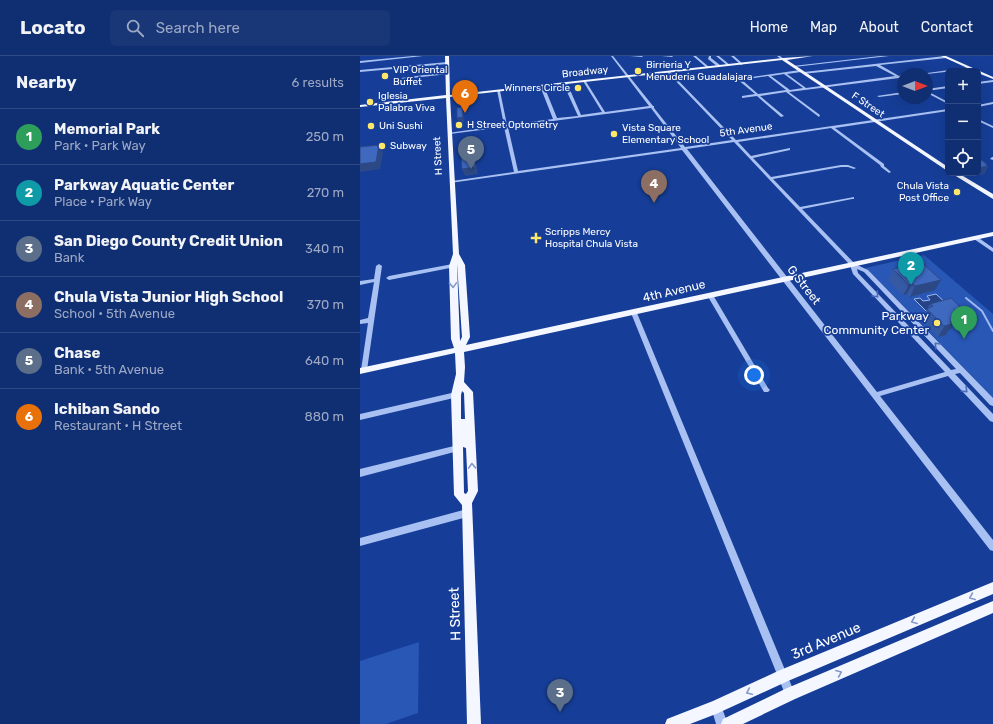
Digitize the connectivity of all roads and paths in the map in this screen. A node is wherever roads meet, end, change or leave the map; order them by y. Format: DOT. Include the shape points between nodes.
graph roads {
  1 [pos="422,56"];
  2 [pos="447,56"];
  3 [pos="612,56"];
  4 [pos="631,56"];
  5 [pos="642,56"];
  6 [pos="663,56"];
  7 [pos="672,56"];
  8 [pos="696,56"];
  9 [pos="710,56"];
  10 [pos="717,56"];
  11 [pos="732,56"];
  12 [pos="778,56"];
  13 [pos="811,56"];
  14 [pos="860,56"];
  15 [pos="888,56"];
  16 [pos="944,56"];
  17 [pos="783,59"];
  18 [pos="865,59"];
  19 [pos="360,62"];
  20 [pos="447,63"];
  21 [pos="742,64"];
  22 [pos="729,65"];
  23 [pos="877,65"];
  24 [pos="719,66"];
  25 [pos="794,66"];
  26 [pos="709,67"];
  27 [pos="970,68"];
  28 [pos="945,71"];
  29 [pos="360,72"];
  30 [pos="669,72"];
  31 [pos="802,72"];
  32 [pos="448,73"];
  33 [pos="784,73"];
  34 [pos="933,73"];
  35 [pos="981,73"];
  36 [pos="768,75"];
  37 [pos="897,75"];
  38 [pos="628,76"];
  39 [pos="403,78"];
  40 [pos="897,78"];
  41 [pos="993,80"];
  42 [pos="585,81"];
  43 [pos="981,82"];
  44 [pos="565,83"];
  45 [pos="542,86"];
  46 [pos="823,86"];
  47 [pos="945,88"];
  48 [pos="806,89"];
  49 [pos="933,90"];
  50 [pos="498,91"];
  51 [pos="787,91"];
  52 [pos="897,94"];
  53 [pos="933,94"];
  54 [pos="448,95"];
  55 [pos="758,95"];
  56 [pos="879,96"];
  57 [pos="743,97"];
  58 [pos="945,101"];
  59 [pos="993,104"];
  60 [pos="360,106"];
  61 [pos="981,106"];
  62 [pos="652,107"];
  63 [pos="945,110"];
  64 [pos="604,113"];
  65 [pos="580,116"];
  66 [pos="782,116"];
  67 [pos="819,116"];
  68 [pos="555,119"];
  69 [pos="875,121"];
  70 [pos="981,121"];
  71 [pos="505,126"];
  72 [pos="832,127"];
  73 [pos="993,127"];
  74 [pos="450,133"];
  75 [pos="735,141"];
  76 [pos="682,149"];
  77 [pos="789,149"];
  78 [pos="750,157"];
  79 [pos="945,166"];
  80 [pos="854,168"];
  81 [pos="889,172"];
  82 [pos="516,173"];
  83 [pos="958,176"];
  84 [pos="770,178"];
  85 [pos="452,182"];
  86 [pos="982,192"];
  87 [pos="993,197"];
  88 [pos="852,198"];
  89 [pos="993,202"];
  90 [pos="800,208"];
  91 [pos="993,234"];
  92 [pos="976,238"];
  93 [pos="993,250"];
  94 [pos="456,254"];
  95 [pos="853,264"];
  96 [pos="462,265"];
  97 [pos="379,266"];
  98 [pos="452,266"];
  99 [pos="389,278"];
  100 [pos="785,279"];
  101 [pos="377,280"];
  102 [pos="360,283"];
  103 [pos="710,295"];
  104 [pos="904,311"];
  105 [pos="634,313"];
  106 [pos="893,313"];
  107 [pos="371,320"];
  108 [pos="360,322"];
  109 [pos="460,350"];
  110 [pos="362,370"];
  111 [pos="961,370"];
  112 [pos="949,374"];
  113 [pos="461,384"];
  114 [pos="766,390"];
  115 [pos="456,395"];
  116 [pos="875,395"];
  117 [pos="993,403"];
  118 [pos="457,411"];
  119 [pos="360,417"];
  120 [pos="993,419"];
  121 [pos="471,445"];
  122 [pos="458,448"];
  123 [pos="360,473"];
  124 [pos="467,508"];
  125 [pos="360,542"];
  126 [pos="993,547"];
  127 [pos="993,588"];
  128 [pos="993,607"];
  129 [pos="783,676"];
  130 [pos="790,694"];
  131 [pos="716,707"];
  132 [pos="474,724"];
  133 [pos="672,724"];
  134 [pos="722,724"];
  135 [pos="728,724"];
  1 -- 19 [label="street"];
  2 -- 20 [label="main road, H Street"];
  3 -- 38 [label="street, G Street"];
  4 -- 5 [label="street"];
  6 -- 7 [label="street"];
  8 -- 26 [label="street"];
  9 -- 24 [label="street" via="709,58"];
  10 -- 22 [label="street"];
  11 -- 21 [label="street"];
  12 -- 17 [label="street, F Street"];
  13 -- 17 [label="main road, Broadway"];
  14 -- 18 [label="street"];
  15 -- 18 [label="street"];
  16 -- 23 [label="street"];
  16 -- 27 [label="main road"];
  17 -- 21 [label="main road, Broadway"];
  17 -- 25 [label="main road, F Street"];
  18 -- 23 [label="street"];
  18 -- 25 [label="street"];
  20 -- 29 [label="street"];
  20 -- 32 [label="main road, H Street"];
  21 -- 22 [label="main road, Broadway"];
  22 -- 24 [label="main road, Broadway"];
  23 -- 31 [label="street"];
  23 -- 37 [label="street"];
  24 -- 26 [label="main road, Broadway"];
  25 -- 31 [label="main road, F Street"];
  26 -- 30 [label="main road, Broadway"];
  28 -- 34 [label="street"];
  30 -- 38 [label="main road, Broadway"];
  30 -- 75 [label="street"];
  31 -- 33 [label="street"];
  31 -- 46 [label="main road, F Street"];
  32 -- 39 [label="street"];
  32 -- 54 [label="main road, H Street"];
  33 -- 36 [label="street"];
  33 -- 48 [label="street"];
  35 -- 41 [label="main road"];
  36 -- 51 [label="street"];
  36 -- 55 [label="street" via="740,78 739,80"];
  38 -- 42 [label="main road, Broadway"];
  38 -- 62 [label="street, G Street"];
  40 -- 46 [label="street"];
  41 -- 43 [label="street"];
  42 -- 44 [label="main road, Broadway"];
  42 -- 64 [label="street"];
  44 -- 45 [label="main road, Broadway"];
  44 -- 65 [label="street"];
  45 -- 50 [label="main road, Broadway"];
  45 -- 68 [label="street"];
  46 -- 48 [label="street"];
  46 -- 69 [label="main road, F Street"];
  47 -- 49 [label="street"];
  48 -- 51 [label="street"];
  50 -- 54 [label="main road, Broadway"];
  50 -- 71 [label="street"];
  51 -- 55 [label="street"];
  51 -- 67 [label="street"];
  52 -- 56 [label="street"];
  53 -- 58 [label="street"];
  54 -- 60 [label="main road, Broadway"];
  54 -- 74 [label="main road, H Street"];
  55 -- 57 [label="street"];
  55 -- 66 [label="street"];
  59 -- 61 [label="street"];
  62 -- 64 [label="street"];
  62 -- 76 [label="street, G Street"];
  63 -- 69 [label="street, 5th Avenue"];
  64 -- 65 [label="street"];
  65 -- 68 [label="street"];
  68 -- 71 [label="street"];
  69 -- 72 [label="street, 5th Avenue"];
  69 -- 79 [label="main road, F Street"];
  70 -- 73 [label="street"];
  71 -- 74 [label="street"];
  71 -- 82 [label="street"];
  72 -- 75 [label="street, 5th Avenue"];
  72 -- 81 [label="street"];
  74 -- 85 [label="main road, H Street"];
  75 -- 76 [label="street, 5th Avenue"];
  75 -- 78 [label="street"];
  76 -- 82 [label="street, 5th Avenue"];
  76 -- 100 [label="street, G Street"];
  77 -- 78 [label="street"];
  78 -- 84 [label="street"];
  80 -- 84 [label="street" via="841,166"];
  82 -- 85 [label="street, 5th Avenue"];
  83 -- 86 [label="main road"];
  84 -- 90 [label="street"];
  85 -- 94 [label="main road, H Street"];
  86 -- 87 [label="main road"];
  86 -- 89 [label="main road"];
  88 -- 90 [label="street"];
  90 -- 95 [label="street"];
  91 -- 92 [label="main road, 4th Avenue"];
  92 -- 93 [label="street"];
  92 -- 95 [label="main road, 4th Avenue"];
  94 -- 96 [label="main road, H Street"];
  94 -- 98 [label="main road, H Street"];
  95 -- 100 [label="main road, 4th Avenue"];
  95 -- 104 [label="street" via="866,271"];
  95 -- 106 [label="street, one-way" via="855,273"];
  96 -- 98 [label="street"];
  96 -- 109 [label="main road, H Street" via="466,337"];
  97 -- 101 [label="street"];
  98 -- 99 [label="street"];
  98 -- 109 [label="main road, H Street, one-way" via="455,339"];
  100 -- 103 [label="main road, 4th Avenue"];
  100 -- 116 [label="street, G Street"];
  101 -- 102 [label="street"];
  101 -- 107 [label="street"];
  103 -- 105 [label="main road, 4th Avenue"];
  103 -- 114 [label="street"];
  104 -- 106 [label="street"];
  111 -- 104 [label="street, one-way"];
  105 -- 109 [label="main road, 4th Avenue"];
  105 -- 129 [label="street"];
  106 -- 112 [label="street"];
  107 -- 108 [label="street"];
  107 -- 110 [label="street"];
  109 -- 110 [label="main road, 4th Avenue"];
  109 -- 113 [label="main road, H Street"];
  111 -- 112 [label="street"];
  111 -- 117 [label="street"];
  112 -- 116 [label="street"];
  112 -- 120 [label="street, one-way"];
  113 -- 115 [label="main road, H Street"];
  113 -- 121 [label="main road, H Street" via="468,392"];
  115 -- 118 [label="main road, H Street"];
  115 -- 119 [label="street"];
  116 -- 126 [label="street, G Street"];
  118 -- 121 [label="main road" via="463,414 464,443"];
  118 -- 122 [label="main road, H Street"];
  124 -- 121 [label="main road, H Street, one-way" via="473,491"];
  122 -- 123 [label="street"];
  122 -- 124 [label="main road, H Street" via="459,495"];
  124 -- 125 [label="street"];
  124 -- 132 [label="main road, H Street"];
  127 -- 129 [label="main road, 3rd Avenue, one-way"];
  130 -- 128 [label="main road, one-way"];
  129 -- 130 [label="street"];
  129 -- 131 [label="main road, 3rd Avenue, one-way"];
  130 -- 135 [label="main road"];
  131 -- 133 [label="main road, 3rd Avenue"];
  131 -- 134 [label="street"];
}
